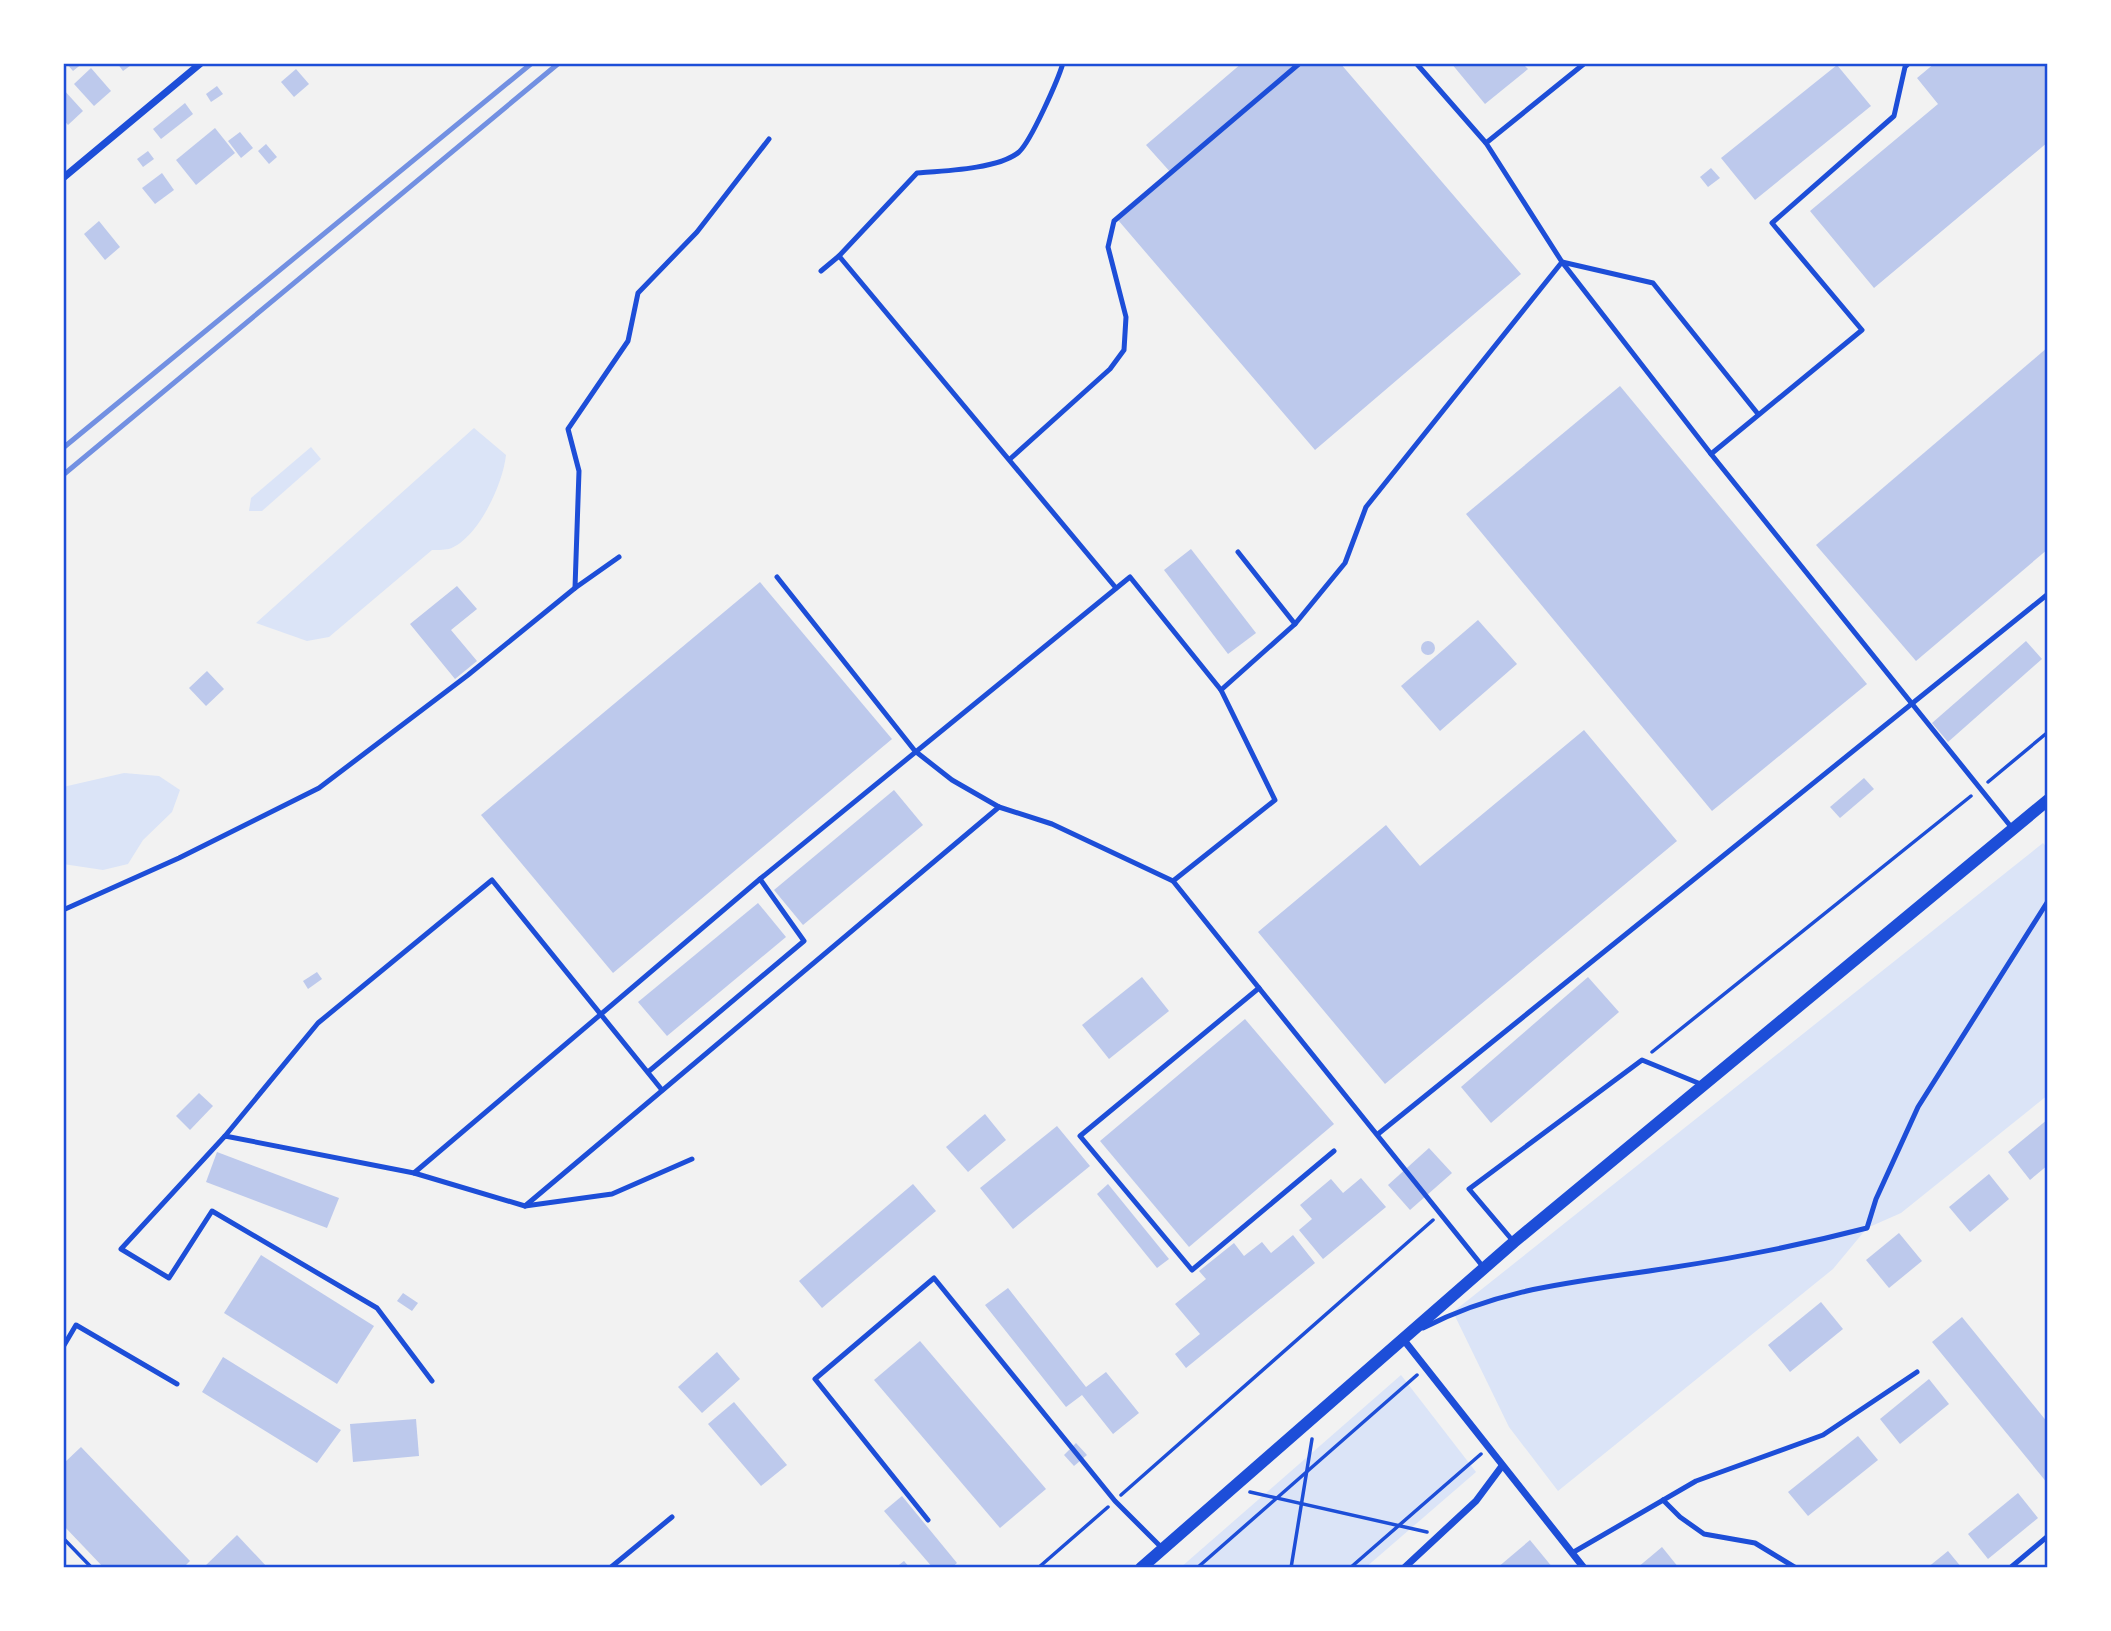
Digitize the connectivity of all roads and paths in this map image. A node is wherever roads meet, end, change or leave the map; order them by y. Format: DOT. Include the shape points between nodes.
graph roads {
  1 [pos="201,63"];
  2 [pos="1063,63"];
  3 [pos="1300,63"];
  4 [pos="1416,63"];
  5 [pos="1585,63"];
  6 [pos="1909,63"];
  7 [pos="769,139"];
  8 [pos="1486,143"];
  9 [pos="63,178"];
  10 [pos="839,256"];
  11 [pos="1562,262"];
  12 [pos="821,271"];
  13 [pos="1758,414"];
  14 [pos="1711,454"];
  15 [pos="1010,459"];
  16 [pos="1238,552"];
  17 [pos="619,557"];
  18 [pos="776,577"];
  19 [pos="575,588"];
  20 [pos="1116,588"];
  21 [pos="2048,594"];
  22 [pos="1295,625"];
  23 [pos="1221,690"];
  24 [pos="1913,704"];
  25 [pos="2048,732"];
  26 [pos="915,751"];
  27 [pos="1981,788"];
  28 [pos="2046,805"];
  29 [pos="999,807"];
  30 [pos="2013,829"];
  31 [pos="760,879"];
  32 [pos="1173,881"];
  33 [pos="2048,901"];
  34 [pos="63,910"];
  35 [pos="1259,988"];
  36 [pos="600,1015"];
  37 [pos="1642,1060"];
  38 [pos="649,1072"];
  39 [pos="1703,1085"];
  40 [pos="662,1090"];
  41 [pos="1378,1134"];
  42 [pos="225,1136"];
  43 [pos="1335,1151"];
  44 [pos="692,1159"];
  45 [pos="414,1173"];
  46 [pos="525,1206"];
  47 [pos="1440,1214"];
  48 [pos="1514,1242"];
  49 [pos="1484,1268"];
  50 [pos="1403,1339"];
  51 [pos="63,1347"];
  52 [pos="1426,1367"];
  53 [pos="1917,1372"];
  54 [pos="432,1381"];
  55 [pos="177,1384"];
  56 [pos="1316,1416"];
  57 [pos="1488,1448"];
  58 [pos="1502,1466"];
  59 [pos="1305,1473"];
  60 [pos="1234,1488"];
  61 [pos="1276,1498"];
  62 [pos="1663,1500"];
  63 [pos="1115,1501"];
  64 [pos="1301,1504"];
  65 [pos="672,1517"];
  66 [pos="928,1520"];
  67 [pos="1399,1525"];
  68 [pos="1411,1527"];
  69 [pos="2048,1536"];
  70 [pos="63,1538"];
  71 [pos="1164,1549"];
  72 [pos="1572,1553"];
  73 [pos="92,1568"];
  74 [pos="610,1568"];
  75 [pos="1038,1568"];
  76 [pos="1142,1568"];
  77 [pos="1197,1568"];
  78 [pos="1291,1568"];
  79 [pos="1350,1568"];
  80 [pos="1404,1568"];
  81 [pos="1584,1568"];
  82 [pos="1796,1568"];
  83 [pos="2010,1568"];
  1 -- 9 [label="street"];
  2 -- 10 [label="lane" via="1057,86 1019,152 976,169 918,173"];
  3 -- 15 [label="lane" via="1114,221 1108,247 1126,317 1124,350 1110,369"];
  4 -- 8 [label="lane"];
  5 -- 8 [label="lane"];
  6 -- 13 [label="lane" via="1894,116 1772,223 1862,330"];
  7 -- 19 [label="lane" via="697,232 638,293 628,341 568,429 579,471"];
  8 -- 11 [label="lane"];
  10 -- 12 [label="lane"];
  10 -- 15 [label="lane"];
  11 -- 13 [label="lane" via="1653,283"];
  11 -- 14 [label="lane"];
  11 -- 22 [label="lane" via="1366,507 1345,562"];
  13 -- 14 [label="lane"];
  14 -- 24 [label="lane"];
  15 -- 20 [label="lane"];
  16 -- 22 [label="lane"];
  17 -- 19 [label="lane"];
  18 -- 26 [label="lane"];
  19 -- 34 [label="lane" via="319,788"];
  20 -- 23 [label="lane" via="1130,577"];
  20 -- 26 [label="lane"];
  21 -- 24 [label="lane"];
  22 -- 23 [label="lane"];
  23 -- 32 [label="lane" via="1275,800"];
  24 -- 27 [label="lane"];
  24 -- 41 [label="lane"];
  25 -- 27 [label="path"];
  26 -- 29 [label="lane" via="952,780"];
  26 -- 31 [label="lane"];
  27 -- 30 [label="lane"];
  27 -- 37 [label="path"];
  28 -- 30 [label="street"];
  29 -- 32 [label="lane" via="1052,824"];
  29 -- 40 [label="lane"];
  30 -- 39 [label="street"];
  31 -- 36 [label="lane"];
  31 -- 38 [label="lane" via="804,941"];
  32 -- 35 [label="lane"];
  33 -- 50 [label="lane" via="1918,1107 1867,1228 1768,1253 1540,1285 1453,1312"];
  35 -- 41 [label="lane"];
  35 -- 43 [label="lane" via="1080,1136 1192,1270"];
  36 -- 38 [label="lane"];
  36 -- 42 [label="lane" via="492,880 317,1023"];
  36 -- 45 [label="lane"];
  37 -- 39 [label="lane"];
  37 -- 48 [label="lane" via="1469,1189"];
  38 -- 40 [label="lane"];
  39 -- 48 [label="street"];
  40 -- 46 [label="lane"];
  41 -- 47 [label="lane"];
  42 -- 45 [label="lane"];
  42 -- 54 [label="lane" via="121,1249 169,1278 212,1211 377,1308"];
  44 -- 46 [label="lane" via="612,1194"];
  45 -- 46 [label="lane"];
  47 -- 49 [label="lane"];
  47 -- 63 [label="path"];
  48 -- 49 [label="street"];
  49 -- 50 [label="street"];
  50 -- 52 [label="street"];
  50 -- 56 [label="street"];
  51 -- 55 [label="lane" via="76,1325"];
  52 -- 57 [label="street"];
  52 -- 59 [label="path"];
  53 -- 62 [label="lane" via="1823,1435 1696,1481"];
  56 -- 59 [label="path"];
  56 -- 60 [label="street"];
  57 -- 58 [label="street"];
  57 -- 67 [label="path"];
  58 -- 72 [label="street"];
  58 -- 80 [label="street" via="1476,1501"];
  59 -- 61 [label="path"];
  59 -- 64 [label="path"];
  60 -- 61 [label="path"];
  60 -- 71 [label="street"];
  61 -- 64 [label="path"];
  61 -- 77 [label="path"];
  62 -- 72 [label="lane"];
  62 -- 82 [label="lane" via="1704,1534 1755,1543"];
  63 -- 66 [label="lane" via="934,1278 815,1379"];
  63 -- 71 [label="lane"];
  63 -- 75 [label="path"];
  64 -- 67 [label="path"];
  64 -- 78 [label="path"];
  65 -- 74 [label="lane"];
  67 -- 68 [label="path"];
  67 -- 79 [label="path"];
  69 -- 83 [label="lane"];
  70 -- 73 [label="path"];
  71 -- 76 [label="street"];
  72 -- 81 [label="street"];
}
